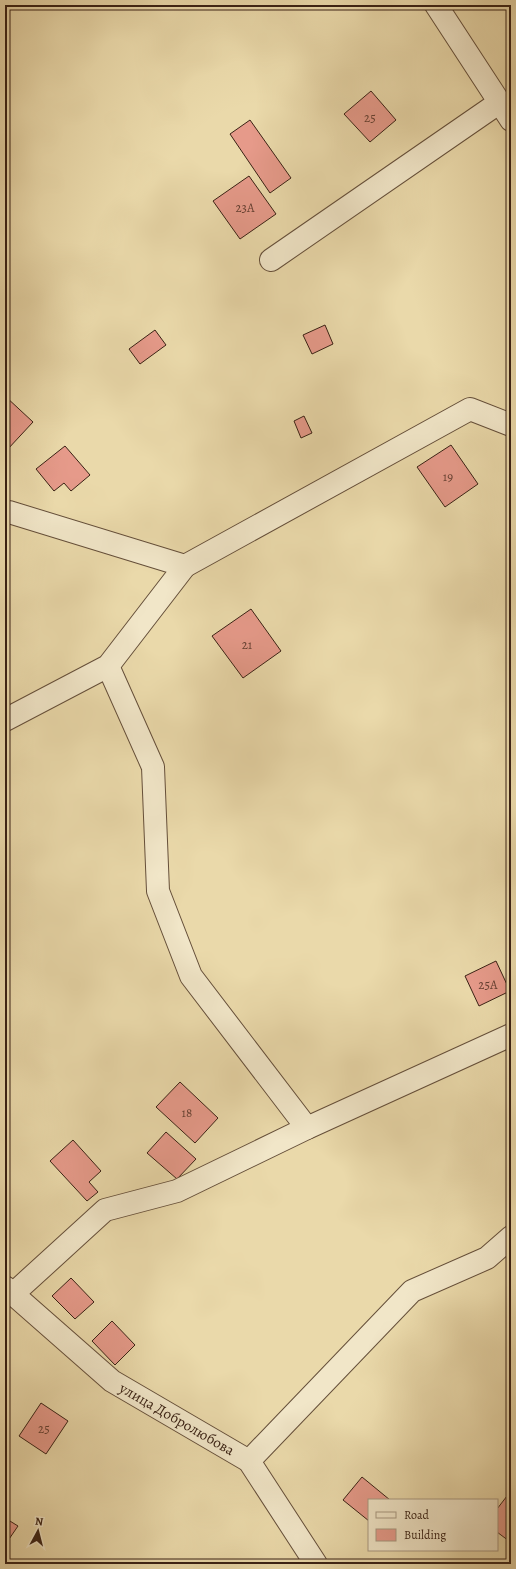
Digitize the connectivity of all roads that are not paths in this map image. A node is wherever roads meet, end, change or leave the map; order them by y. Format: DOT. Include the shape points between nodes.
graph roads {
  1 [pos="436,5"];
  2 [pos="505,111"];
  3 [pos="271,260"];
  4 [pos="511,425"];
  5 [pos="6,513"];
  6 [pos="185,566"];
  7 [pos="108,666"];
  8 [pos="5,720"];
  9 [pos="511,1035"];
  10 [pos="307,1128"];
  11 [pos="511,1237"];
  12 [pos="9,1290"];
  13 [pos="249,1461"];
  14 [pos="316,1564"];
  1 -- 2 [label="street"];
  2 -- 3 [label="street"];
  4 -- 6 [label="street" via="470,409"];
  5 -- 6 [label="street"];
  6 -- 7 [label="street"];
  7 -- 8 [label="street"];
  7 -- 10 [label="street" via="153,767 158,891 191,976"];
  9 -- 10 [label="street, улица Добролюбова"];
  10 -- 12 [label="street, улица Добролюбова" via="177,1191 105,1210"];
  11 -- 13 [label="street" via="487,1258 412,1292"];
  12 -- 13 [label="street, улица Добролюбова" via="112,1381"];
  13 -- 14 [label="street, улица Добролюбова"];
}
